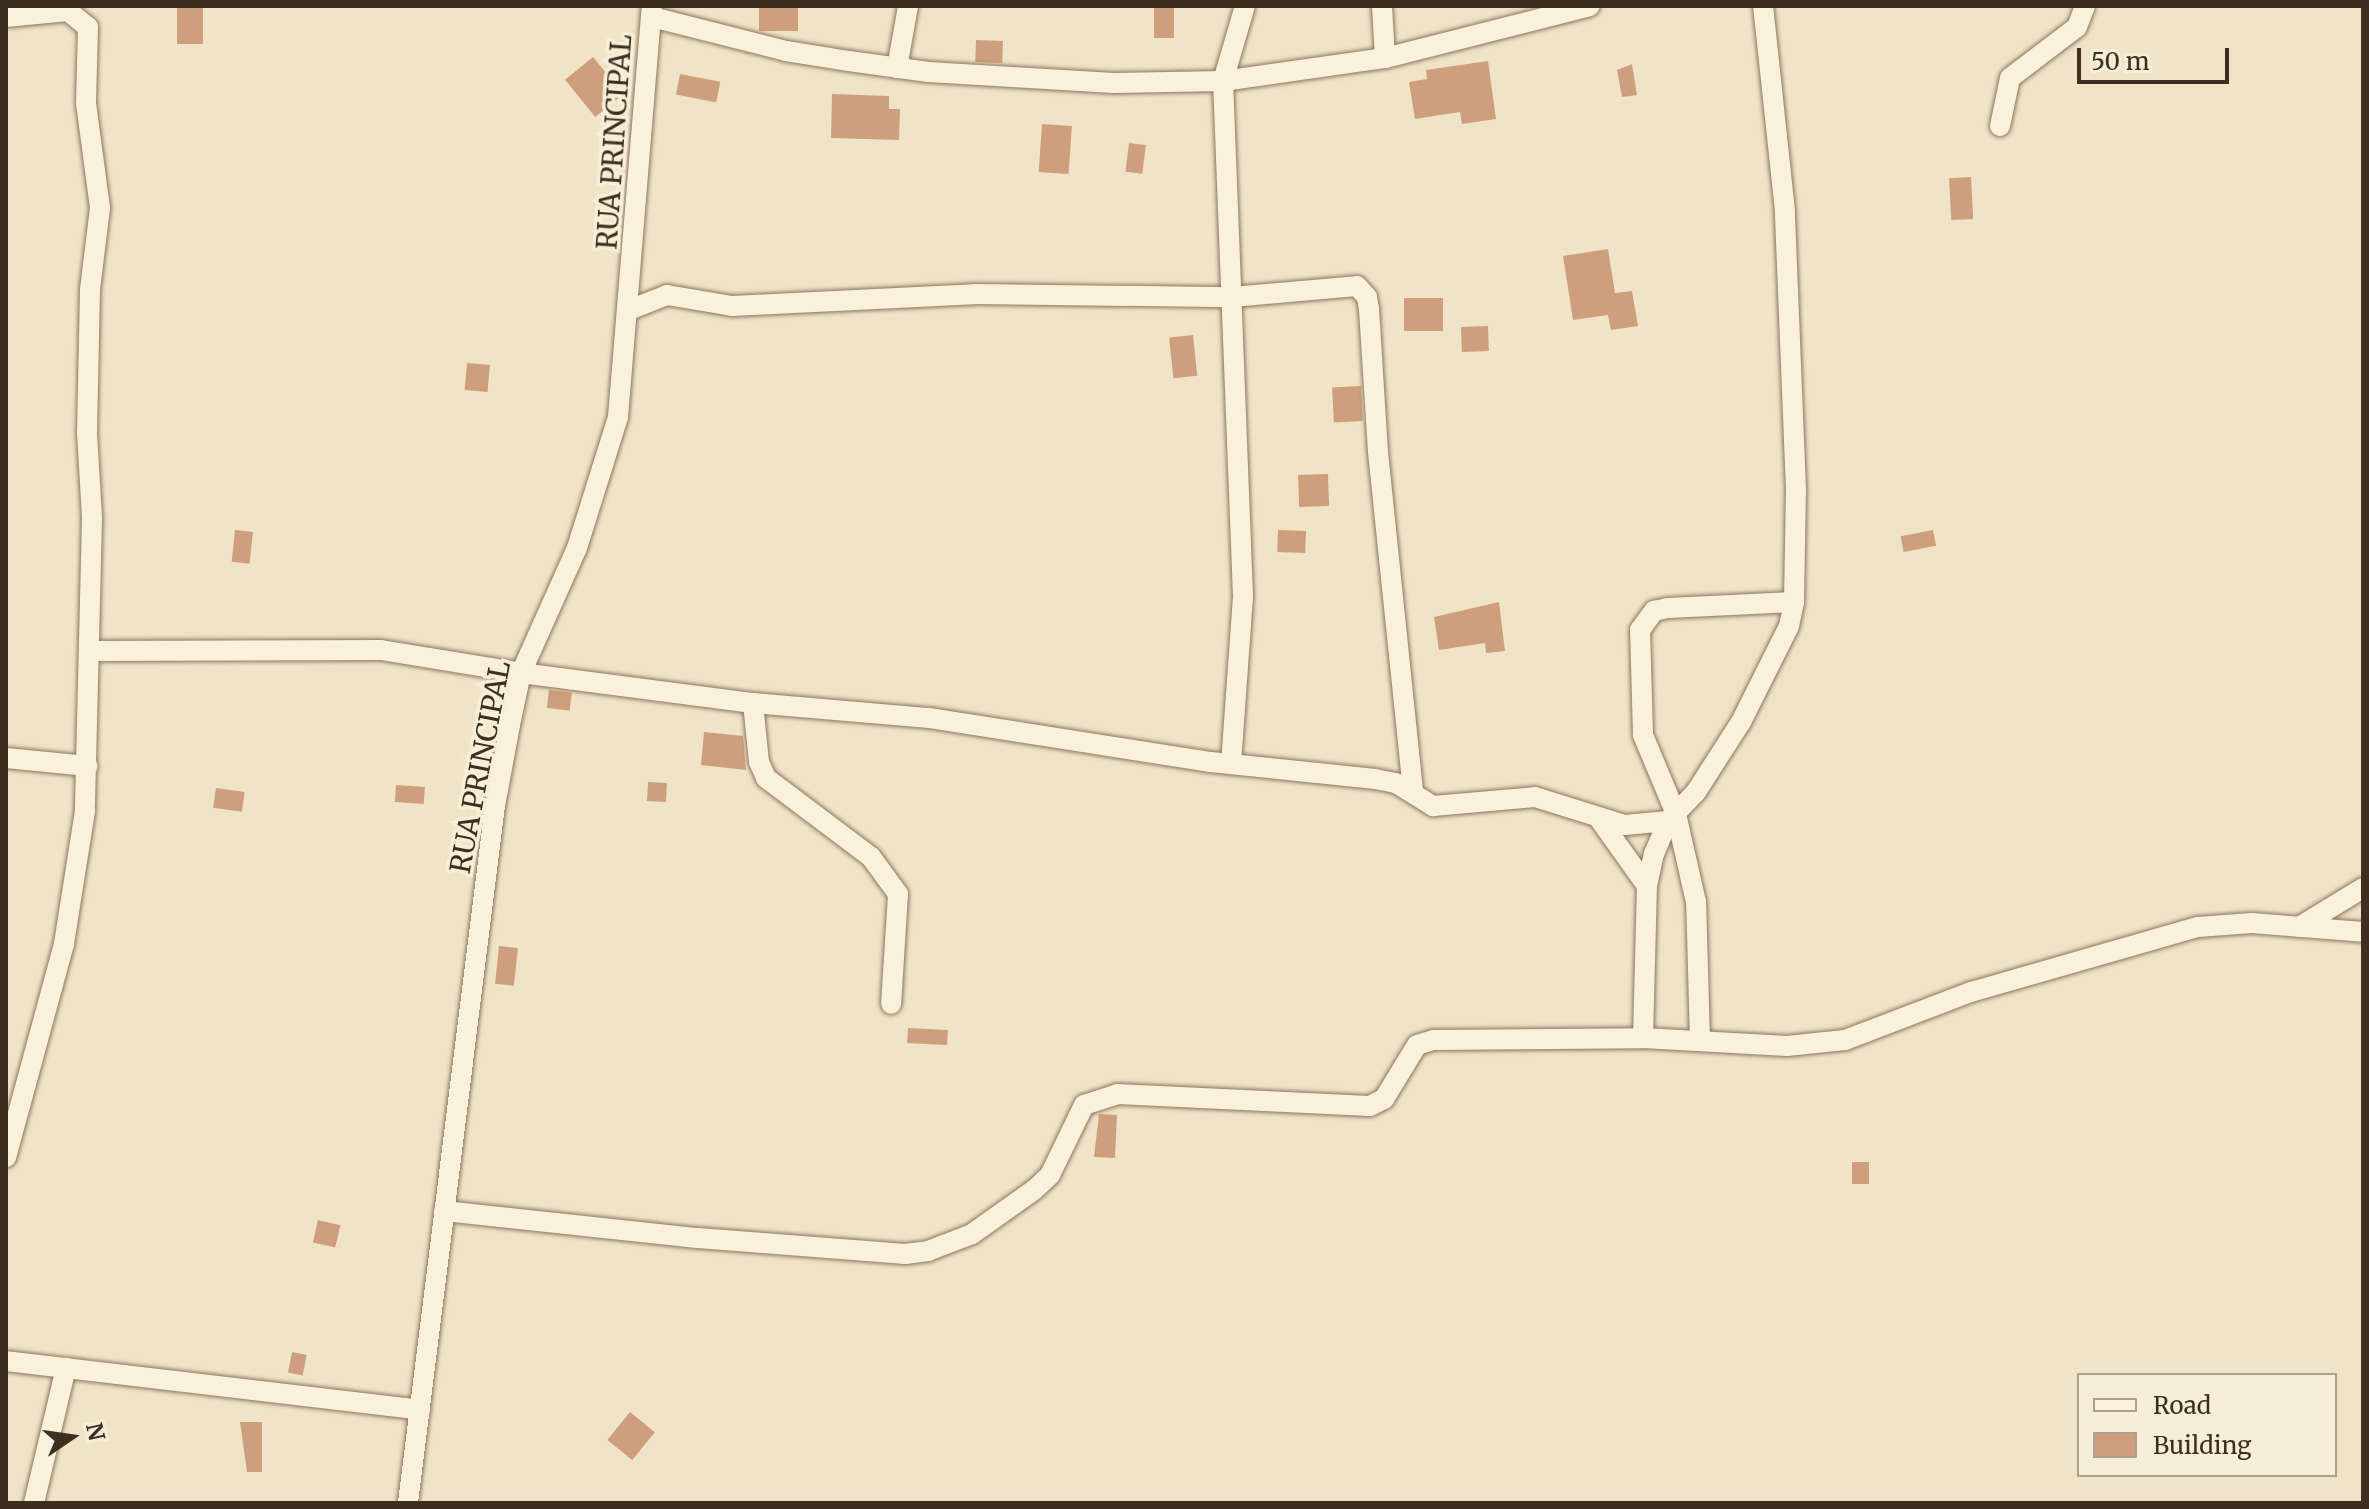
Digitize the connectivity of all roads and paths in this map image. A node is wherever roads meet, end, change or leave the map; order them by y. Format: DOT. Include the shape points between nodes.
graph roads {
  1 [pos="908,6"];
  2 [pos="1245,6"];
  3 [pos="1382,6"];
  4 [pos="1590,6"];
  5 [pos="1763,6"];
  6 [pos="2085,6"];
  7 [pos="652,11"];
  8 [pos="6,17"];
  9 [pos="1385,58"];
  10 [pos="897,68"];
  11 [pos="1223,81"];
  12 [pos="2000,126"];
  13 [pos="1232,297"];
  14 [pos="629,310"];
  15 [pos="1794,602"];
  16 [pos="92,651"];
  17 [pos="521,673"];
  18 [pos="753,703"];
  19 [pos="6,758"];
  20 [pos="1231,764"];
  21 [pos="88,766"];
  22 [pos="1413,791"];
  23 [pos="1672,818"];
  24 [pos="1600,820"];
  25 [pos="1647,886"];
  26 [pos="2363,888"];
  27 [pos="2299,927"];
  28 [pos="2363,932"];
  29 [pos="891,1004"];
  30 [pos="1643,1038"];
  31 [pos="1700,1041"];
  32 [pos="6,1157"];
  33 [pos="444,1211"];
  34 [pos="6,1361"];
  35 [pos="66,1368"];
  36 [pos="420,1410"];
  37 [pos="34,1503"];
  38 [pos="408,1503"];
  1 -- 10 [label="street"];
  2 -- 11 [label="street"];
  3 -- 9 [label="street"];
  4 -- 9 [label="street"];
  5 -- 15 [label="street" via="1787,240"];
  6 -- 12 [label="street" via="2077,27 2010,78"];
  7 -- 10 [label="street" via="786,51"];
  7 -- 14 [label="street, RUA PRINCIPAL"];
  8 -- 16 [label="street" via="68,11 88,27 86,103 100,208 90,290 86,455 92,518"];
  9 -- 11 [label="street"];
  10 -- 11 [label="street" via="1114,83"];
  11 -- 13 [label="street"];
  13 -- 14 [label="street" via="974,294 732,306 667,295"];
  13 -- 20 [label="street" via="1243,596"];
  13 -- 22 [label="street" via="1357,286 1367,297"];
  14 -- 17 [label="street, RUA PRINCIPAL" via="609,454 577,548"];
  15 -- 23 [label="street" via="1789,626 1741,722"];
  15 -- 23 [label="street" via="1668,608 1654,611 1640,630 1643,735"];
  16 -- 17 [label="street" via="381,650"];
  16 -- 21 [label="street"];
  17 -- 18 [label="street"];
  17 -- 33 [label="street, RUA PRINCIPAL" via="495,806"];
  18 -- 20 [label="street" via="929,718"];
  18 -- 29 [label="street" via="759,762 766,778 871,857 898,894"];
  19 -- 21 [label="street"];
  20 -- 22 [label="street" via="1375,779"];
  21 -- 32 [label="street" via="78,874 64,944"];
  22 -- 24 [label="street" via="1433,806 1451,808 1535,797"];
  23 -- 24 [label="street" via="1625,825"];
  23 -- 25 [label="street"];
  23 -- 31 [label="street" via="1696,902"];
  24 -- 25 [label="street"];
  25 -- 30 [label="street"];
  26 -- 27 [label="street"];
  27 -- 28 [label="street"];
  27 -- 31 [label="street" via="2252,923 2166,935 1971,992 1845,1040 1787,1046"];
  30 -- 31 [label="street"];
  30 -- 33 [label="street" via="1433,1040 1417,1045 1384,1099 1370,1106 1143,1092 1095,1100 1077,1113 1043,1183 972,1234 928,1251 905,1254 698,1238"];
  33 -- 36 [label="street, RUA PRINCIPAL"];
  34 -- 35 [label="street"];
  35 -- 36 [label="street"];
  35 -- 37 [label="street"];
  36 -- 38 [label="street, RUA PRINCIPAL"];
}
